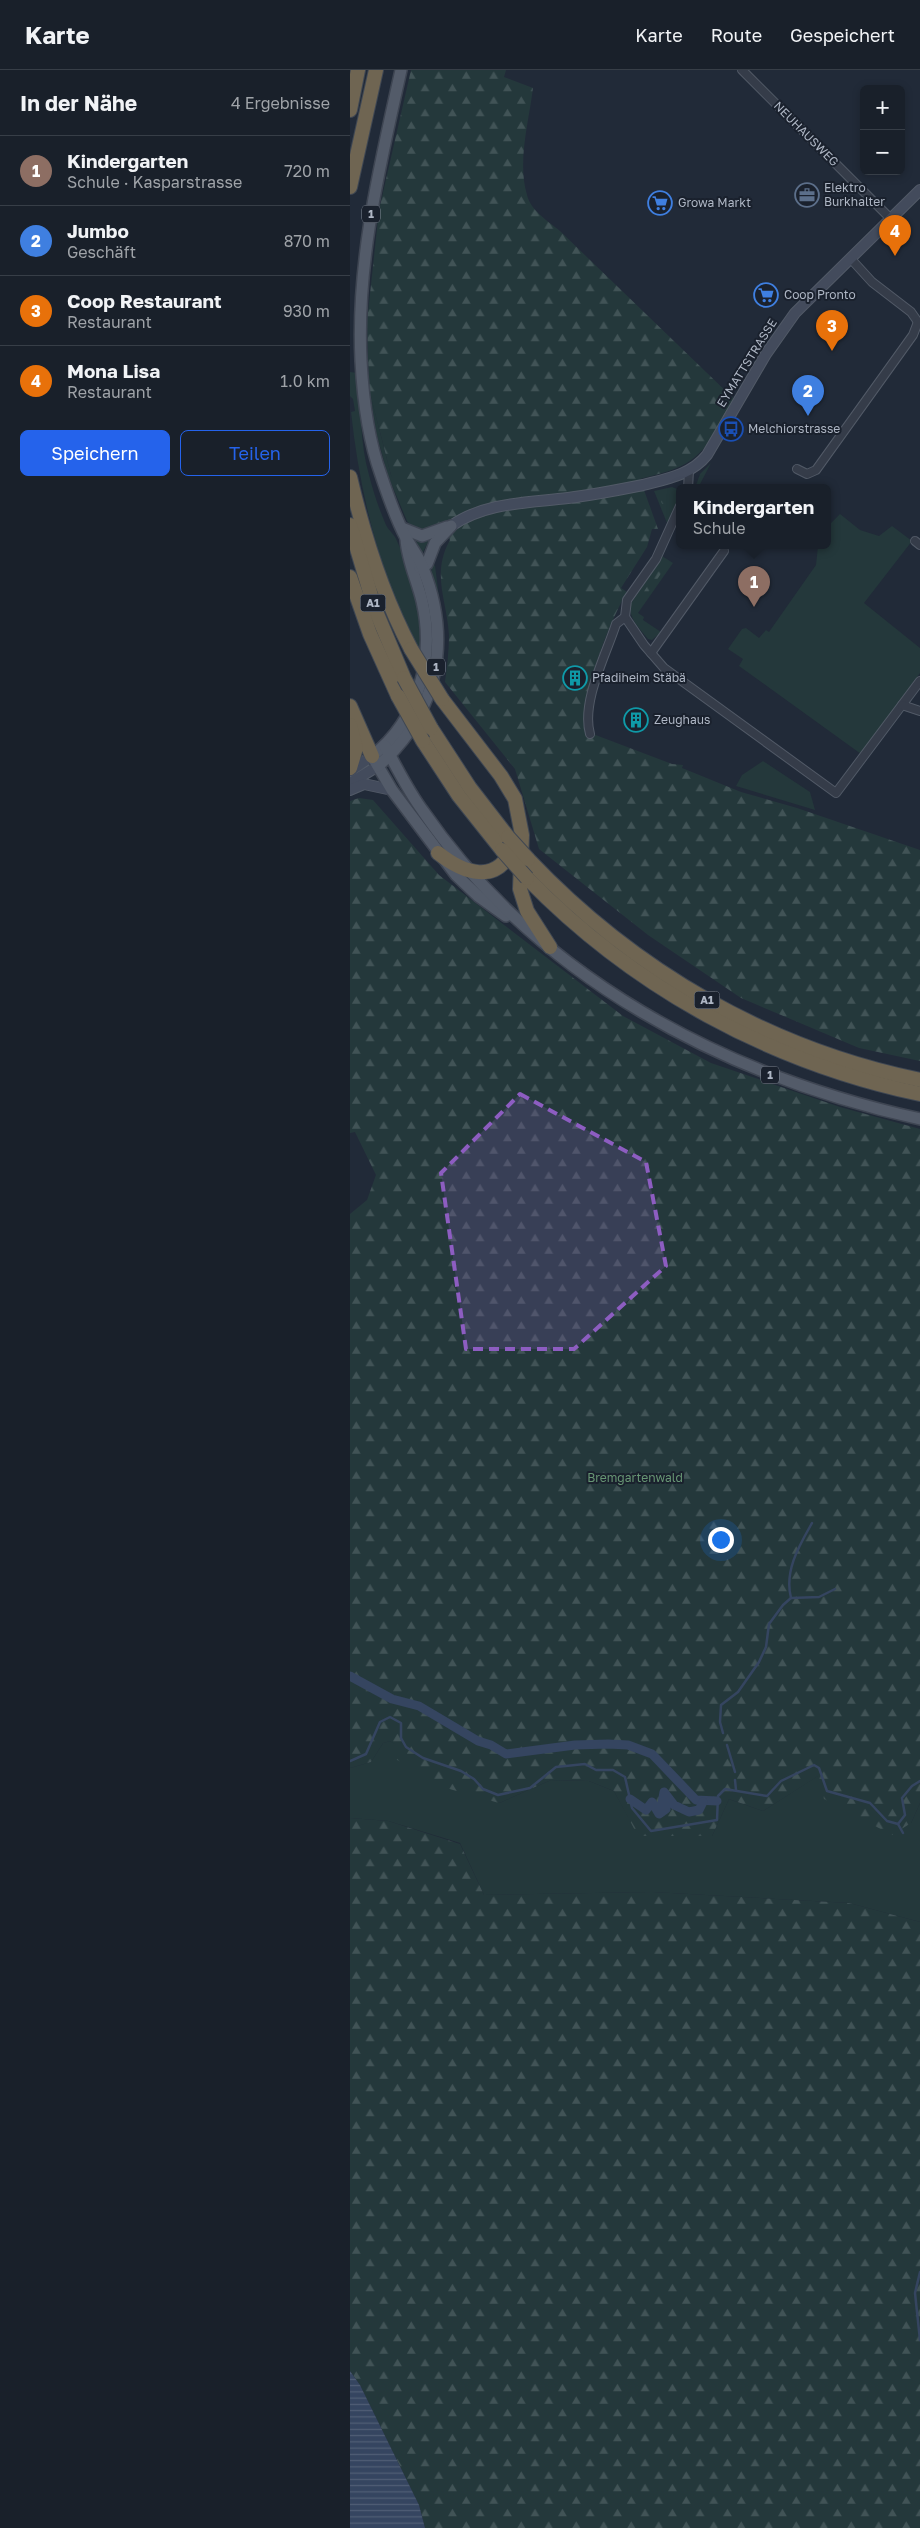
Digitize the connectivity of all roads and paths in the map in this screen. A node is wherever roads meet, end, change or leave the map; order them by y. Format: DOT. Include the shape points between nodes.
graph roads {
  1 [pos="356,70"];
  2 [pos="376,70"];
  3 [pos="401,70"];
  4 [pos="742,70"];
  5 [pos="350,83"];
  6 [pos="350,110"];
  7 [pos="350,187"];
  8 [pos="920,190"];
  9 [pos="891,219"];
  10 [pos="852,260"];
  11 [pos="919,322"];
  12 [pos="797,469"];
  13 [pos="689,471"];
  14 [pos="350,477"];
  15 [pos="688,484"];
  16 [pos="676,515"];
  17 [pos="350,525"];
  18 [pos="451,526"];
  19 [pos="402,528"];
  20 [pos="724,552"];
  21 [pos="418,569"];
  22 [pos="350,577"];
  23 [pos="625,617"];
  24 [pos="651,653"];
  25 [pos="920,681"];
  26 [pos="902,705"];
  27 [pos="350,706"];
  28 [pos="920,711"];
  29 [pos="350,724"];
  30 [pos="590,734"];
  31 [pos="387,751"];
  32 [pos="375,761"];
  33 [pos="350,769"];
  34 [pos="350,783"];
  35 [pos="350,790"];
  36 [pos="392,790"];
  37 [pos="518,811"];
  38 [pos="438,853"];
  39 [pos="473,872"];
  40 [pos="529,931"];
  41 [pos="550,947"];
  42 [pos="920,1080"];
  43 [pos="920,1094"];
  44 [pos="920,1119"];
  1 -- 5 [label="highway"];
  1 -- 6 [label="highway"];
  2 -- 7 [label="highway"];
  3 -- 19 [label="main road, 1" via="370,222 362,283 360,337 370,440"];
  4 -- 9 [label="street, NEUHAUSWEG"];
  8 -- 9 [label="street, EYMATTSTRASSE"];
  9 -- 10 [label="street, EYMATTSTRASSE"];
  10 -- 11 [label="street" via="872,282"];
  10 -- 13 [label="street, EYMATTSTRASSE" via="809,298 784,327 707,455"];
  11 -- 12 [label="street" via="914,336 816,470 807,474"];
  13 -- 15 [label="street"];
  13 -- 18 [label="street, EYMATTSTRASSE" via="656,482 602,493 490,508 466,516"];
  14 -- 37 [label="highway, bridge" via="373,561 389,604 411,648 442,699 506,782"];
  16 -- 23 [label="street" via="656,559 627,600"];
  17 -- 42 [label="highway, A1, bridge" via="375,609 404,678 431,728 470,788 508,837 569,900 665,975 763,1029 860,1065"];
  18 -- 19 [label="main road" via="422,536"];
  18 -- 21 [label="main road" via="435,543 427,564"];
  19 -- 21 [label="main road, 1" via="407,552"];
  20 -- 24 [label="street"];
  21 -- 31 [label="main road, 1" via="426,620 426,660 421,682 405,720"];
  22 -- 43 [label="highway, A1, bridge" via="370,634 398,696 458,796 527,878 572,921 657,986 756,1041 819,1066"];
  23 -- 24 [label="street"];
  23 -- 30 [label="street" via="616,624 590,698 587,718"];
  24 -- 26 [label="street" via="674,675 836,793"];
  25 -- 26 [label="street"];
  26 -- 28 [label="street"];
  27 -- 32 [label="highway"];
  29 -- 33 [label="highway" via="356,748"];
  31 -- 32 [label="main road, 1"];
  31 -- 39 [label="main road, 1" via="423,812"];
  32 -- 33 [label="street"];
  32 -- 34 [label="street"];
  32 -- 36 [label="main road, 1"];
  35 -- 36 [label="street" via="364,784"];
  36 -- 38 [label="main road, 1"];
  37 -- 39 [label="highway" via="514,846 509,856 494,869"];
  37 -- 41 [label="highway" via="522,835 520,889 527,910"];
  38 -- 39 [label="highway" via="455,866"];
  38 -- 40 [label="main road, 1" via="466,886"];
  39 -- 40 [label="main road, 1"];
  40 -- 41 [label="main road, 1"];
  41 -- 44 [label="main road, 1" via="630,1006 711,1050 816,1091"];
}
